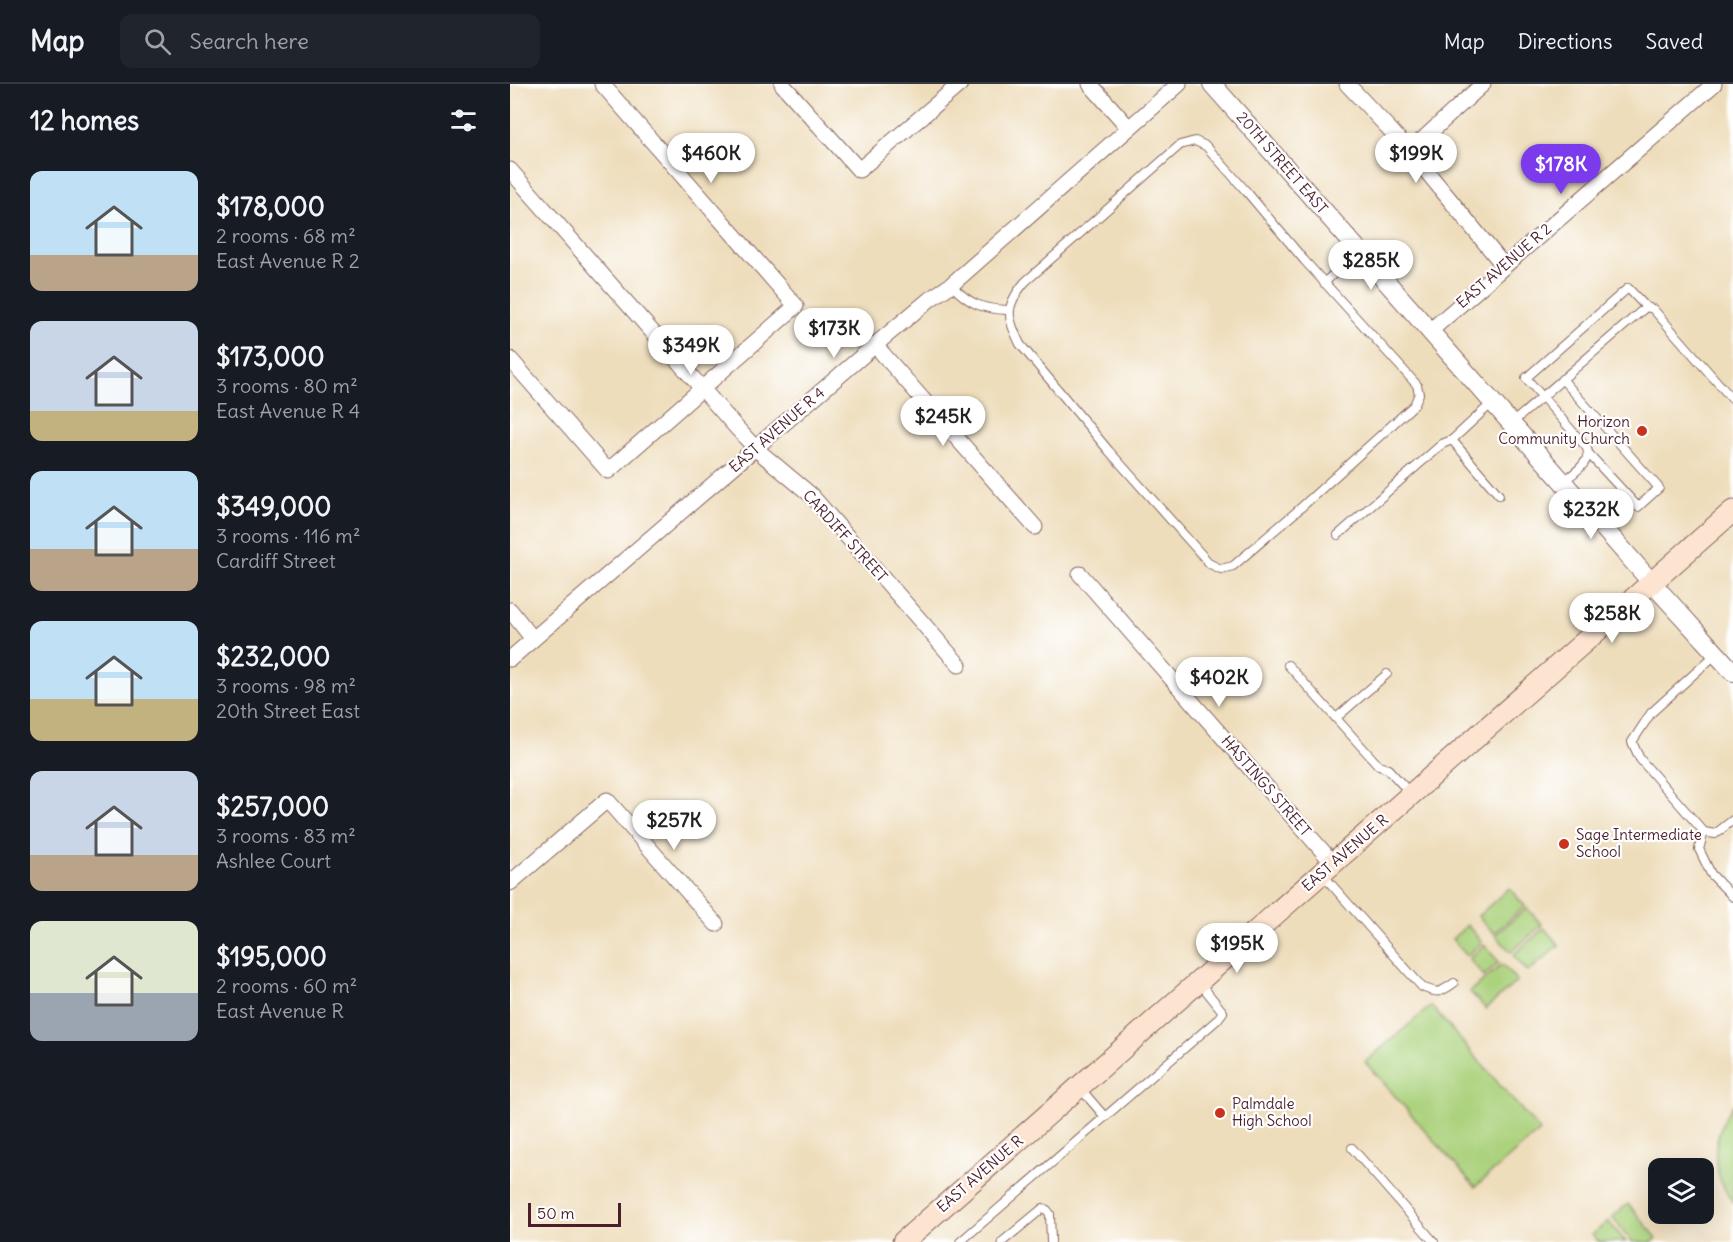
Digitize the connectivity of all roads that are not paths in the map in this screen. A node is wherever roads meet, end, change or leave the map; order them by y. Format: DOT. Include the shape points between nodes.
graph roads {
  1 [pos="602,84"];
  2 [pos="782,84"];
  3 [pos="960,84"];
  4 [pos="1090,84"];
  5 [pos="1179,84"];
  6 [pos="1212,84"];
  7 [pos="1347,84"];
  8 [pos="1483,84"];
  9 [pos="1714,84"];
  10 [pos="1129,128"];
  11 [pos="1410,151"];
  12 [pos="510,170"];
  13 [pos="1359,250"];
  14 [pos="1504,266"];
  15 [pos="1324,283"];
  16 [pos="951,285"];
  17 [pos="1646,307"];
  18 [pos="1008,310"];
  19 [pos="1430,330"];
  20 [pos="875,345"];
  21 [pos="510,359"];
  22 [pos="1562,379"];
  23 [pos="702,389"];
  24 [pos="1542,396"];
  25 [pos="1733,400"];
  26 [pos="1493,402"];
  27 [pos="1512,423"];
  28 [pos="1452,440"];
  29 [pos="756,448"];
  30 [pos="1589,454"];
  31 [pos="1563,482"];
  32 [pos="1499,495"];
  33 [pos="1733,512"];
  34 [pos="1035,527"];
  35 [pos="1338,535"];
  36 [pos="1080,574"];
  37 [pos="1652,583"];
  38 [pos="510,610"];
  39 [pos="533,639"];
  40 [pos="510,659"];
  41 [pos="1725,660"];
  42 [pos="959,665"];
  43 [pos="1288,665"];
  44 [pos="1387,674"];
  45 [pos="1336,718"];
  46 [pos="1411,795"];
  47 [pos="1733,820"];
  48 [pos="1704,832"];
  49 [pos="1327,868"];
  50 [pos="510,883"];
  51 [pos="1733,897"];
  52 [pos="716,924"];
  53 [pos="1198,982"];
  54 [pos="1454,983"];
  55 [pos="1079,1087"];
  56 [pos="1105,1117"];
  57 [pos="1352,1148"];
  58 [pos="903,1242"];
  59 [pos="960,1242"];
  60 [pos="1002,1242"];
  61 [pos="1051,1242"];
  62 [pos="1434,1242"];
  1 -- 23 [label="street" via="796,306"];
  2 -- 3 [label="street" via="859,170"];
  4 -- 10 [label="street"];
  5 -- 10 [label="street, EAST AVENUE R 4"];
  6 -- 13 [label="street, 20TH STREET EAST"];
  7 -- 11 [label="street"];
  8 -- 11 [label="street"];
  9 -- 14 [label="street, EAST AVENUE R 2"];
  10 -- 16 [label="street, EAST AVENUE R 4"];
  11 -- 14 [label="street"];
  12 -- 23 [label="street, CARDIFF STREET"];
  13 -- 15 [label="lane"];
  13 -- 19 [label="street, 20TH STREET EAST"];
  14 -- 19 [label="street, EAST AVENUE R 2"];
  15 -- 18 [label="lane" via="1206,146 1195,141 1180,145 1025,282"];
  15 -- 18 [label="lane" via="1417,385 1419,394 1414,405 1296,512 1233,566 1221,569 1210,564 1020,344"];
  16 -- 18 [label="lane" via="981,308"];
  16 -- 20 [label="street, EAST AVENUE R 4"];
  17 -- 22 [label="lane"];
  17 -- 24 [label="lane" via="1628,288 1526,378"];
  17 -- 25 [label="lane" via="1653,309"];
  19 -- 26 [label="street, 20TH STREET EAST"];
  20 -- 29 [label="street, EAST AVENUE R 4"];
  20 -- 34 [label="street"];
  21 -- 23 [label="street" via="608,471"];
  22 -- 24 [label="lane"];
  22 -- 30 [label="lane" via="1659,488 1638,507"];
  23 -- 29 [label="street, CARDIFF STREET"];
  24 -- 27 [label="lane"];
  24 -- 30 [label="lane"];
  26 -- 27 [label="street, 20TH STREET EAST"];
  26 -- 28 [label="lane"];
  27 -- 31 [label="street, 20TH STREET EAST"];
  28 -- 32 [label="lane"];
  28 -- 35 [label="lane" via="1442,444"];
  29 -- 39 [label="street, EAST AVENUE R 4"];
  29 -- 42 [label="street, CARDIFF STREET" via="811,495"];
  30 -- 31 [label="lane"];
  31 -- 37 [label="street, 20TH STREET EAST"];
  33 -- 37 [label="main road, EAST AVENUE R"];
  36 -- 49 [label="street, HASTINGS STREET"];
  37 -- 41 [label="street, 20TH STREET EAST"];
  37 -- 46 [label="main road, EAST AVENUE R"];
  38 -- 39 [label="street"];
  39 -- 40 [label="street, EAST AVENUE R 4"];
  41 -- 48 [label="lane" via="1651,713 1632,742 1640,759"];
  43 -- 45 [label="lane"];
  44 -- 45 [label="lane"];
  45 -- 46 [label="lane" via="1378,766 1388,770"];
  46 -- 49 [label="main road, EAST AVENUE R"];
  47 -- 48 [label="lane" via="1715,834"];
  48 -- 51 [label="lane" via="1699,849 1711,874"];
  49 -- 53 [label="main road, EAST AVENUE R"];
  49 -- 54 [label="lane" via="1422,987 1434,993"];
  50 -- 52 [label="street" via="607,800"];
  53 -- 55 [label="main road, EAST AVENUE R"];
  53 -- 56 [label="lane" via="1223,1012"];
  55 -- 56 [label="lane"];
  55 -- 58 [label="main road, EAST AVENUE R"];
  56 -- 59 [label="lane"];
  57 -- 62 [label="lane"];
  60 -- 61 [label="lane" via="1043,1208 1050,1214"];
}
